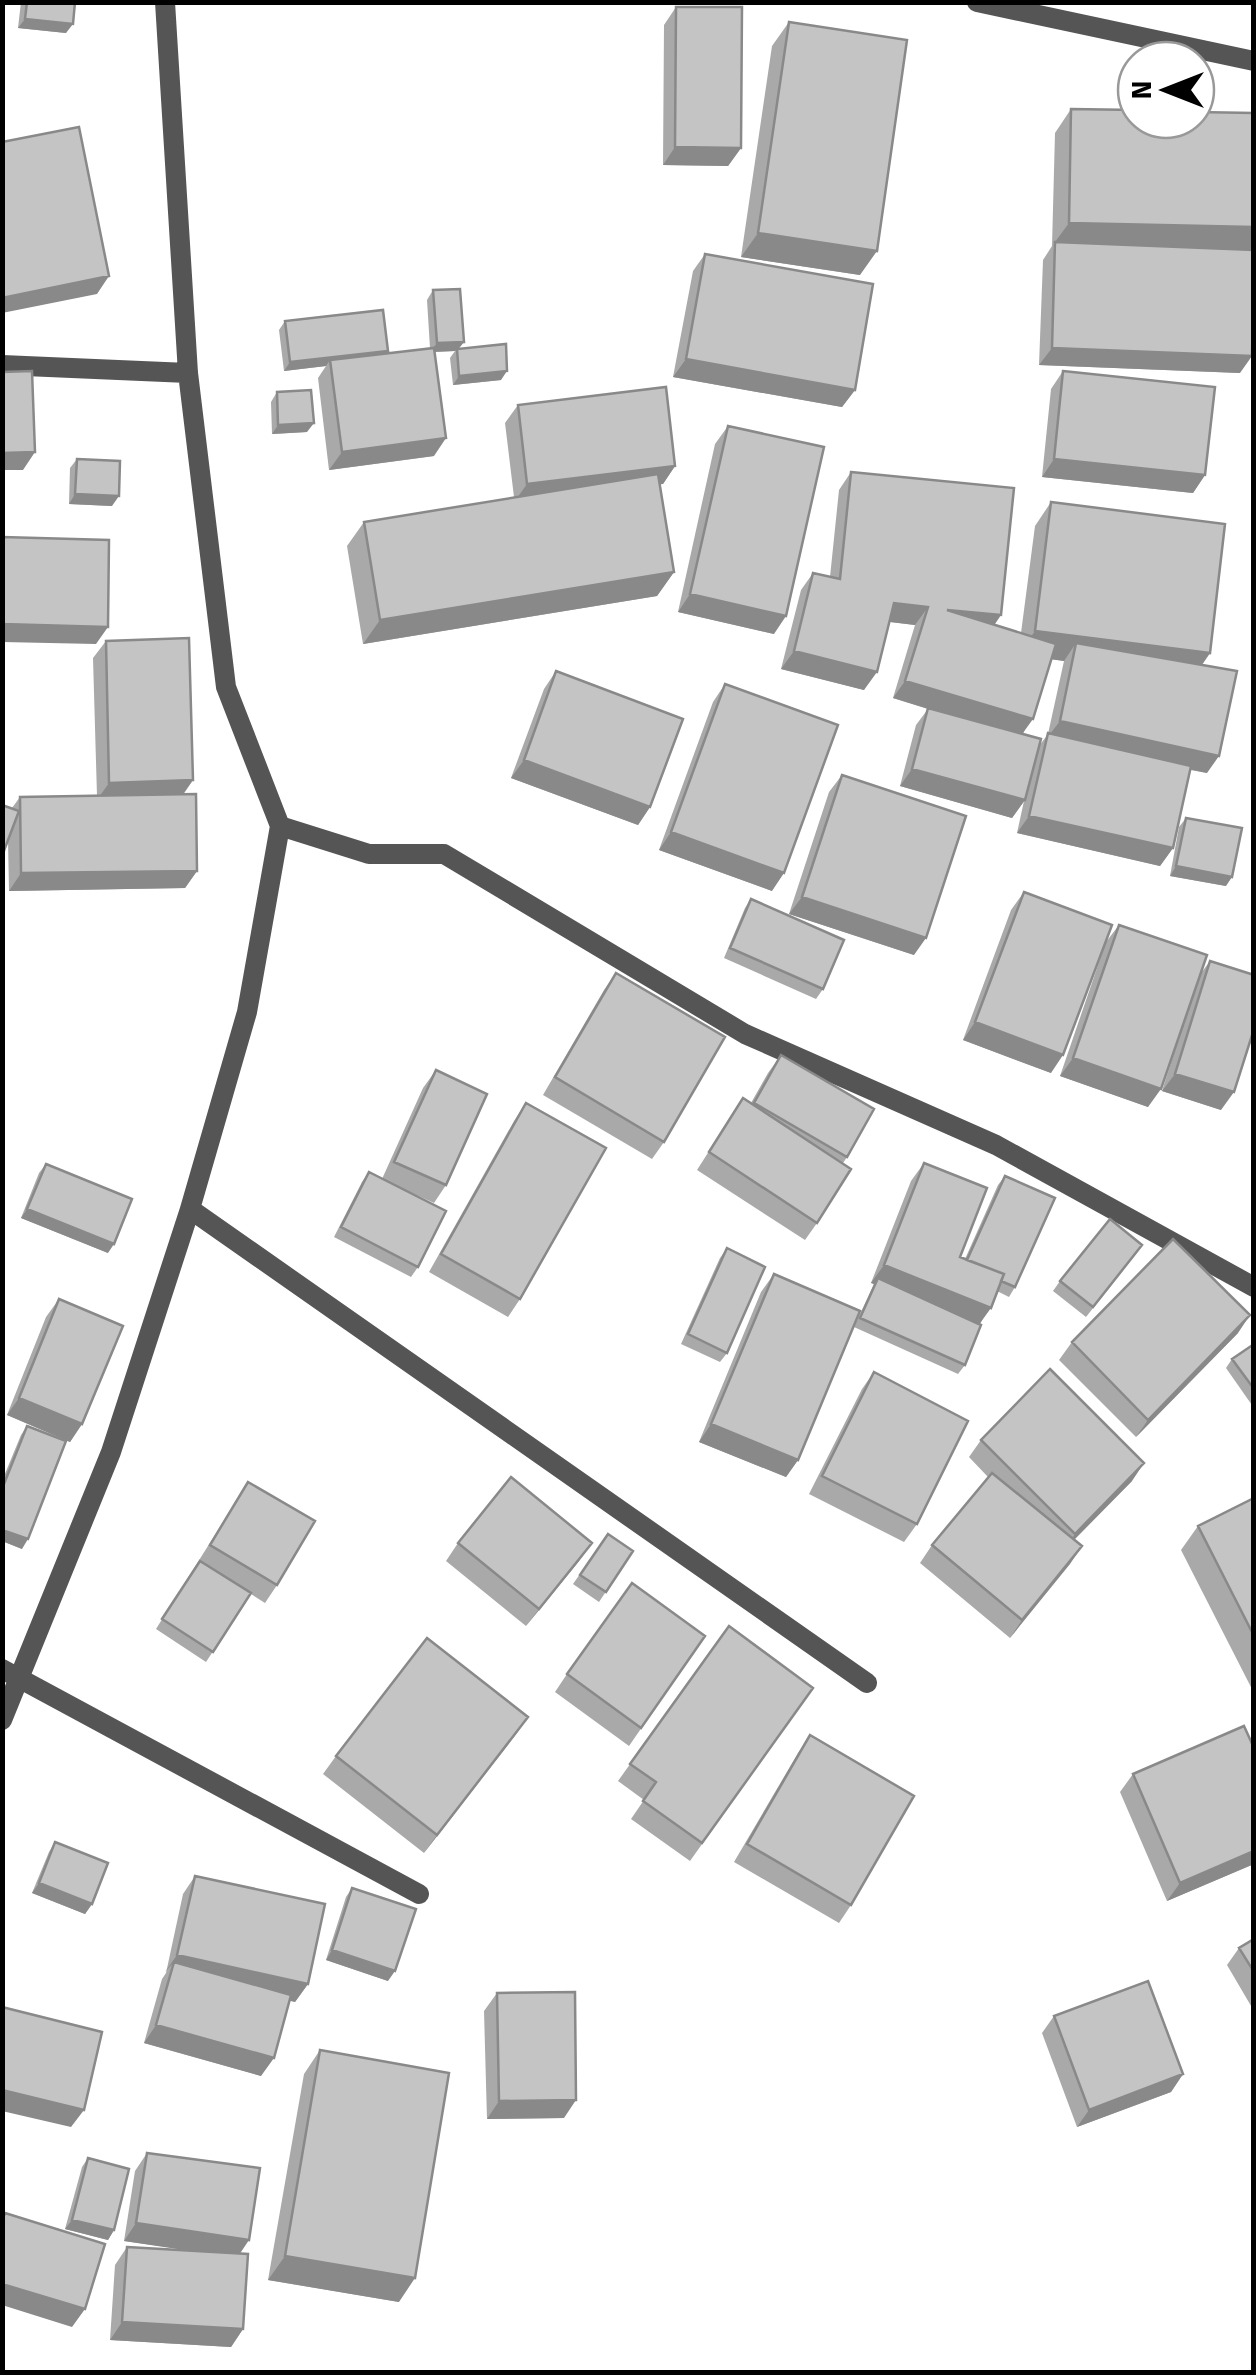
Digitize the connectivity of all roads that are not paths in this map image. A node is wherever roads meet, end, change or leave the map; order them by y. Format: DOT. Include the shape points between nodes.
graph roads {
  1 [pos="164,2"];
  2 [pos="977,2"];
  3 [pos="1254,61"];
  4 [pos="2,365"];
  5 [pos="188,374"];
  6 [pos="280,826"];
  7 [pos="190,1209"];
  8 [pos="1254,1288"];
  9 [pos="10,1674"];
  10 [pos="867,1683"];
  11 [pos="2,1720"];
  12 [pos="418,1894"];
  1 -- 5 [label="street"];
  2 -- 3 [label="street"];
  4 -- 5 [label="street"];
  5 -- 6 [label="street" via="226,686"];
  6 -- 7 [label="street" via="247,1012"];
  6 -- 8 [label="street" via="369,854 444,854 745,1034 996,1145"];
  7 -- 9 [label="street" via="111,1452"];
  7 -- 10 [label="street"];
  9 -- 11 [label="street"];
  9 -- 12 [label="street"];
}
